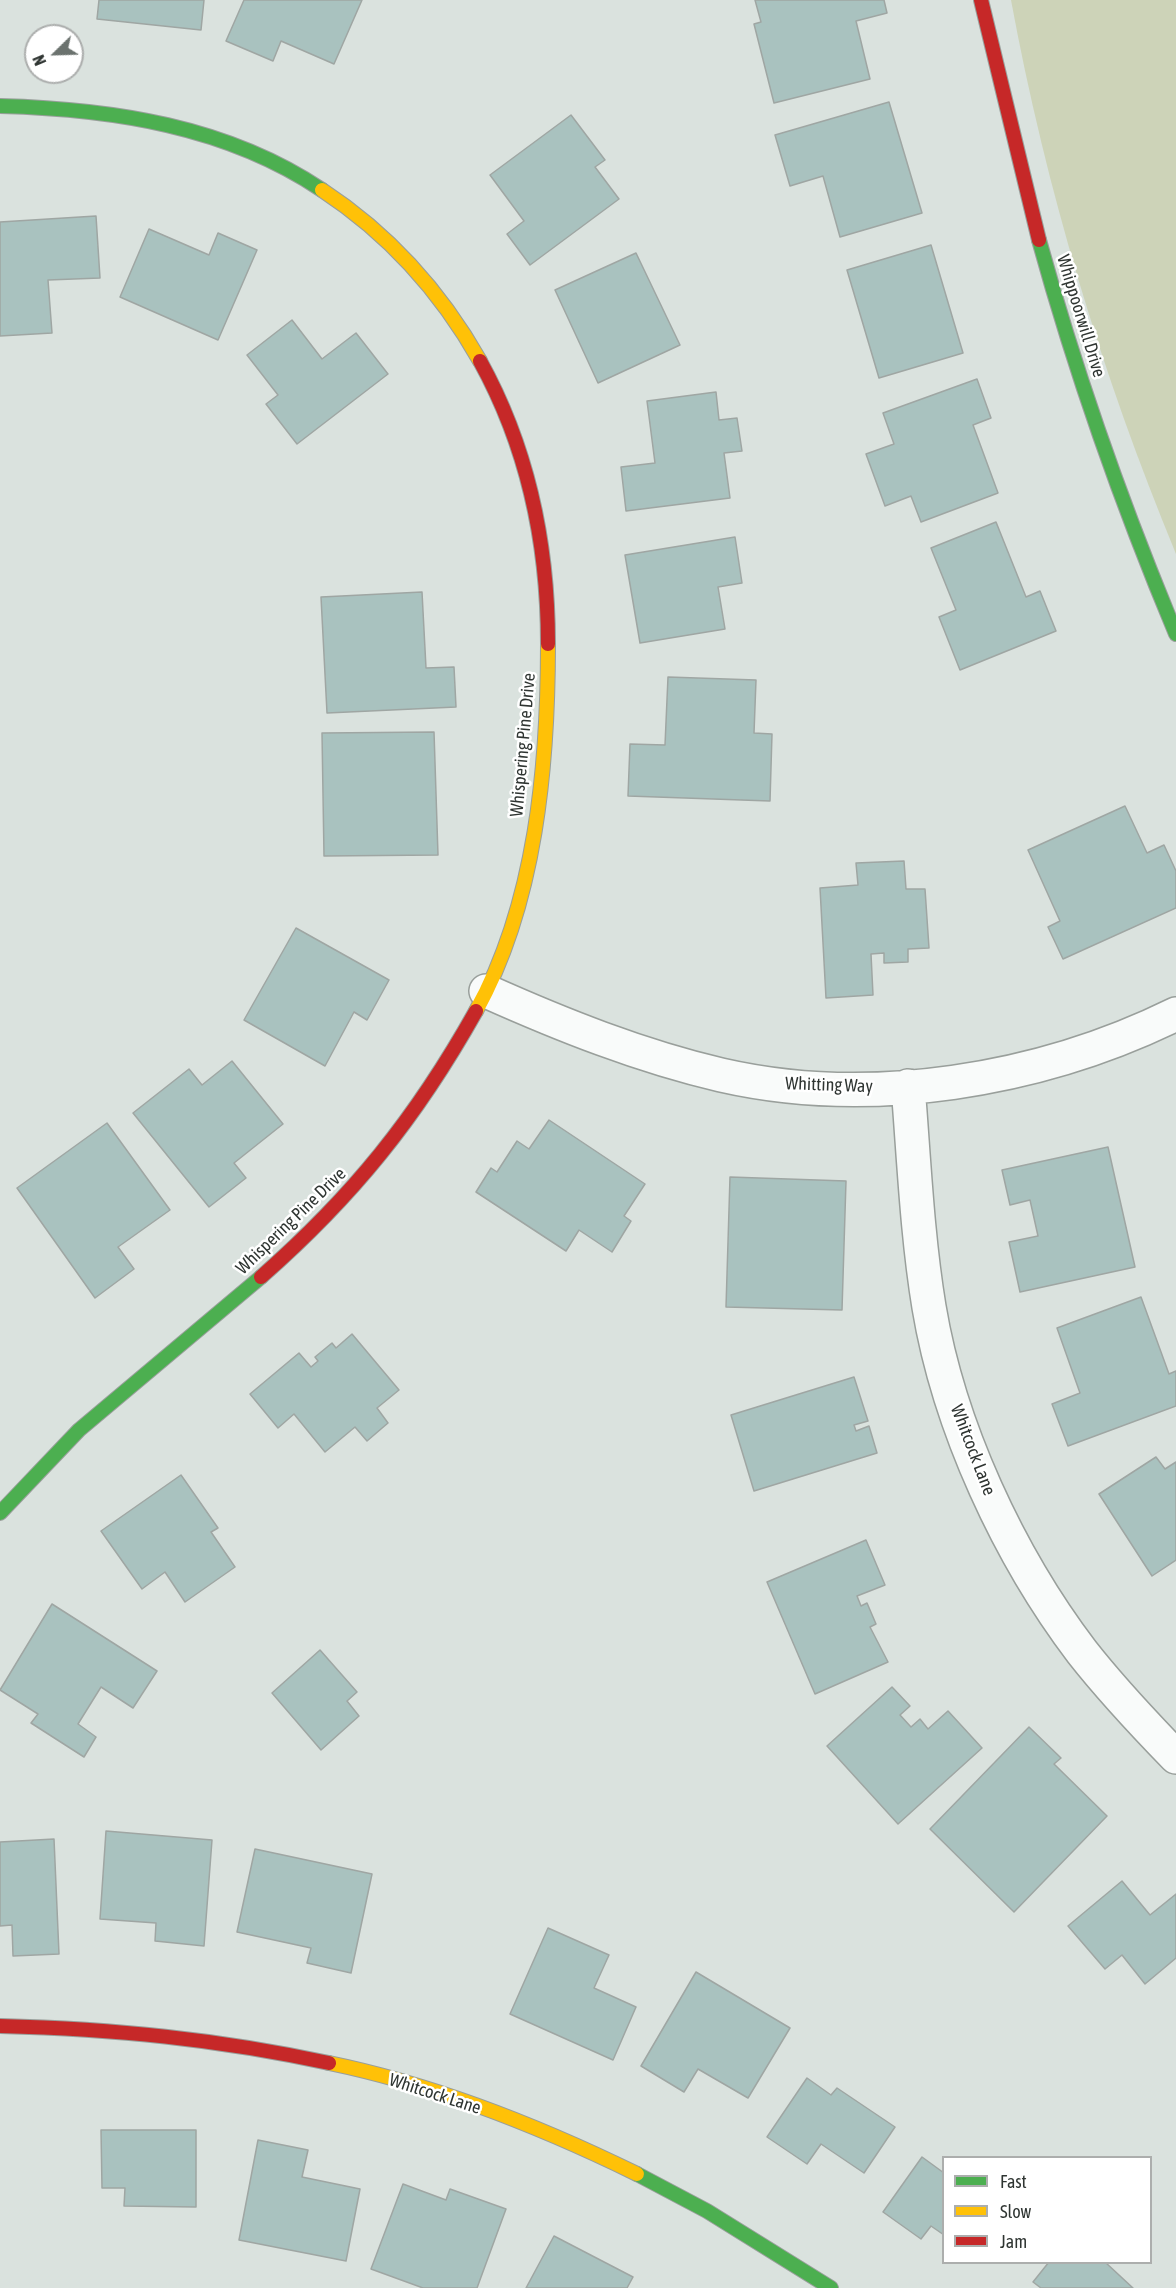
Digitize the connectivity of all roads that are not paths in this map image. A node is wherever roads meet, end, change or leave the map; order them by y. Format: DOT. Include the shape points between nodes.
graph roads {
  1 [pos="981,0"];
  2 [pos="0,106"];
  3 [pos="1176,634"];
  4 [pos="486,991"];
  5 [pos="1176,1014"];
  6 [pos="908,1086"];
  7 [pos="0,1513"];
  8 [pos="1176,1757"];
  9 [pos="0,2026"];
  10 [pos="831,2288"];
  1 -- 3 [label="street, Whippoorwill Drive" via="1008,125 1058,308 1124,503"];
  2 -- 4 [label="street, Whispering Pine Drive" via="56,106 123,113 192,130 264,159 336,198 396,248 472,345 501,403 526,467 542,549 547,601 546,713 536,820 521,891"];
  4 -- 6 [label="street, Whitting Way" via="565,1026 722,1075 816,1088"];
  4 -- 7 [label="street, Whispering Pine Drive" via="408,1118 340,1203 232,1301 63,1443"];
  5 -- 6 [label="street, Whitting Way" via="1063,1057 958,1080"];
  6 -- 8 [label="street, Whitcock Lane" via="929,1308 938,1351 969,1444 1009,1534 1059,1618 1106,1681"];
  9 -- 10 [label="street, Whitcock Lane" via="102,2027 249,2044 314,2058 463,2102 594,2153 664,2187"];
}
